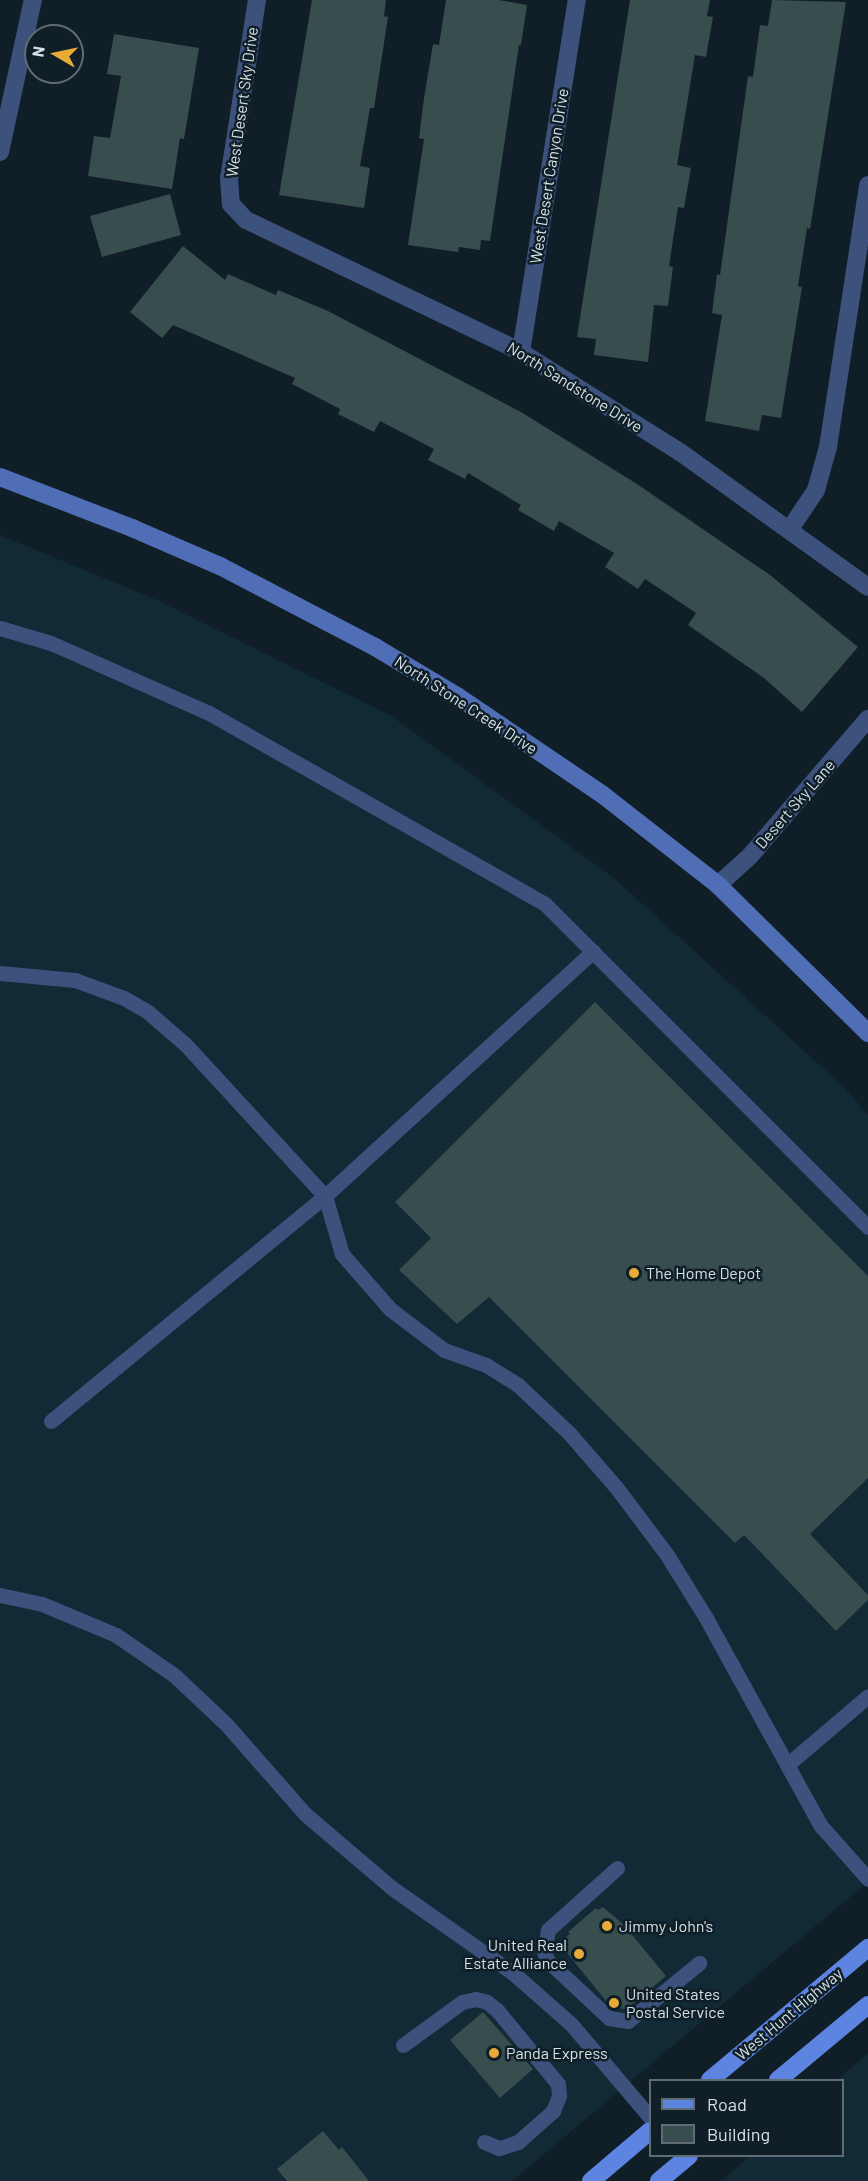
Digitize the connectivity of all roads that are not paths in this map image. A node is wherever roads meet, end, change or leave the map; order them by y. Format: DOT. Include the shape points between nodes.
graph roads {
  1 [pos="33,0"];
  2 [pos="257,0"];
  3 [pos="577,0"];
  4 [pos="0,152"];
  5 [pos="868,185"];
  6 [pos="231,204"];
  7 [pos="521,352"];
  8 [pos="0,477"];
  9 [pos="790,530"];
  10 [pos="868,587"];
  11 [pos="0,628"];
  12 [pos="868,719"];
  13 [pos="718,885"];
  14 [pos="593,951"];
  15 [pos="0,973"];
  16 [pos="868,1033"];
  17 [pos="325,1196"];
  18 [pos="868,1227"];
  19 [pos="51,1421"];
  20 [pos="0,1595"];
  21 [pos="868,1696"];
  22 [pos="787,1765"];
  23 [pos="617,1868"];
  24 [pos="868,1879"];
  25 [pos="868,1948"];
  26 [pos="699,1963"];
  27 [pos="868,2005"];
  28 [pos="402,2045"];
  29 [pos="711,2079"];
  30 [pos="779,2079"];
  31 [pos="649,2115"];
  32 [pos="649,2133"];
  33 [pos="484,2142"];
  34 [pos="688,2157"];
  35 [pos="591,2181"];
  36 [pos="659,2181"];
  1 -- 4 [label="street"];
  2 -- 6 [label="street, West Desert Sky Drive" via="229,178"];
  3 -- 7 [label="street, West Desert Canyon Drive"];
  5 -- 9 [label="street" via="828,447 816,490"];
  6 -- 7 [label="street, North Sandstone Drive" via="246,220"];
  7 -- 9 [label="street, North Sandstone Drive" via="680,452"];
  8 -- 13 [label="street, North Stone Creek Drive" via="220,566 375,647 457,696 603,795"];
  9 -- 10 [label="street, North Sandstone Drive"];
  11 -- 14 [label="lane" via="51,643 209,713 545,904"];
  12 -- 13 [label="street, Desert Sky Lane" via="750,856"];
  13 -- 16 [label="street, North Stone Creek Drive"];
  14 -- 17 [label="lane"];
  14 -- 18 [label="lane"];
  15 -- 17 [label="lane" via="75,980 124,998 148,1012 185,1044"];
  17 -- 19 [label="lane"];
  17 -- 22 [label="lane" via="342,1254 390,1309 444,1350 486,1365 518,1385 569,1433 616,1487 667,1555"];
  20 -- 31 [label="lane" via="42,1604 116,1635 174,1675 226,1724 305,1814 392,1888 513,1973 571,2024"];
  21 -- 22 [label="lane"];
  22 -- 24 [label="lane" via="821,1826"];
  23 -- 26 [label="lane" via="548,1930 544,1952 547,1960 609,2018 628,2021"];
  25 -- 29 [label="main road, West Hunt Highway"];
  27 -- 30 [label="main road"];
  28 -- 33 [label="lane" via="462,2002 476,1999 488,2002 496,2010 558,2084 560,2096 553,2111 518,2142 499,2148"];
  32 -- 35 [label="main road"];
  34 -- 36 [label="main road"];
}
